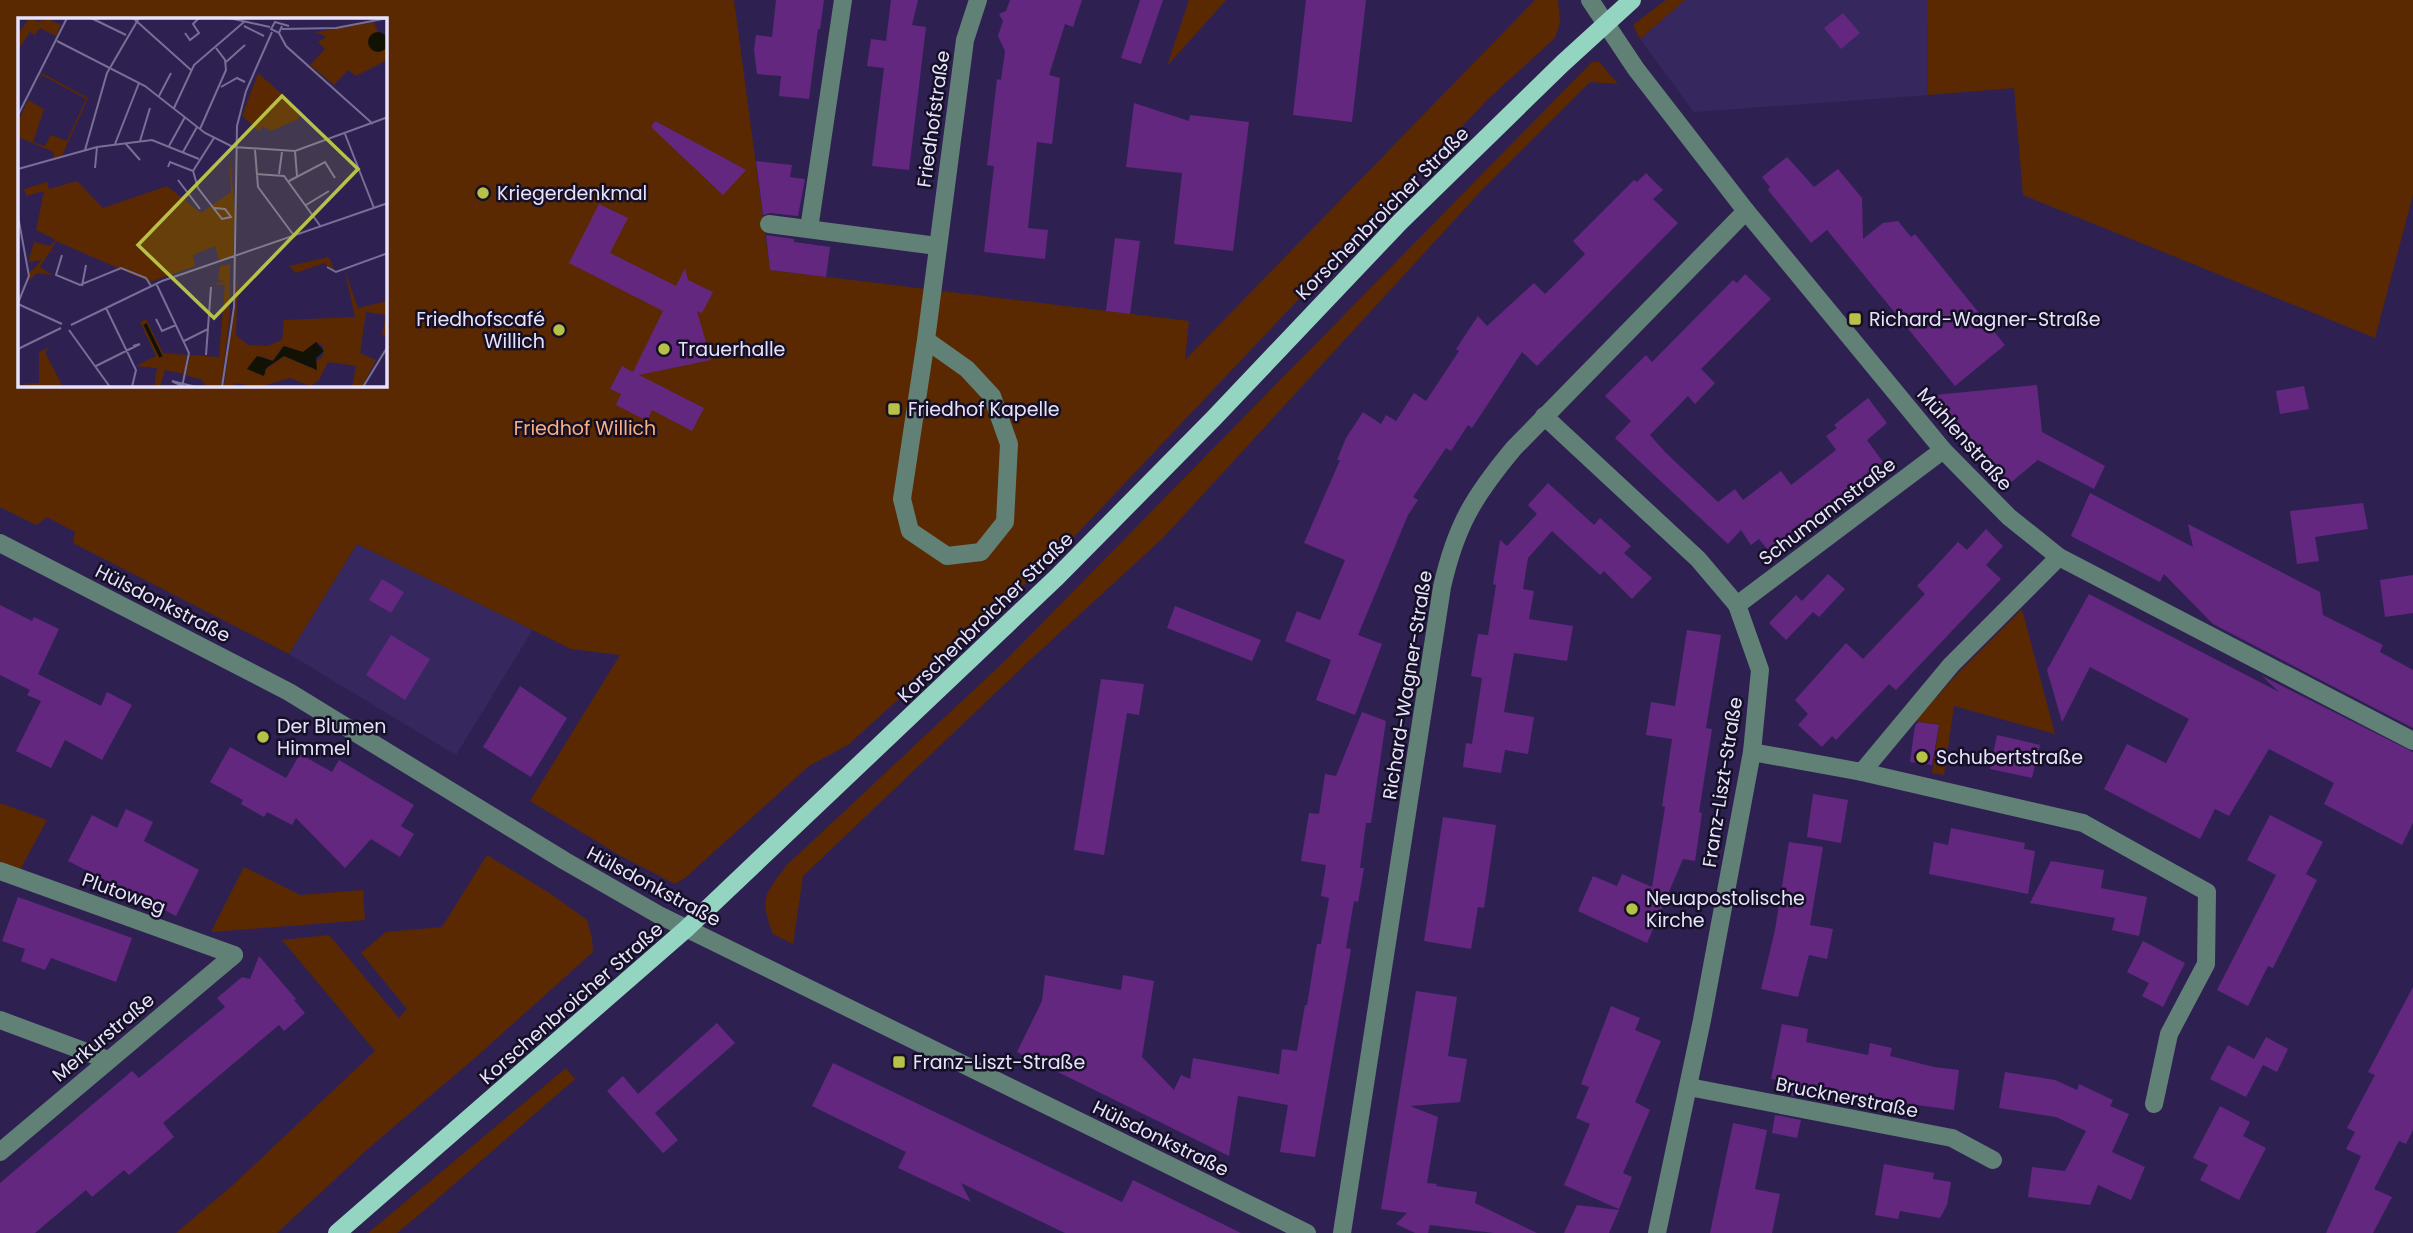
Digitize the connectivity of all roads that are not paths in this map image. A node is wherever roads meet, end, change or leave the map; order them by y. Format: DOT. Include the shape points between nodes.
graph roads {
  1 [pos="843,0"];
  2 [pos="978,0"];
  3 [pos="1590,0"];
  4 [pos="1632,0"];
  5 [pos="1604,24"];
  6 [pos="1746,211"];
  7 [pos="769,224"];
  8 [pos="809,229"];
  9 [pos="937,246"];
  10 [pos="926,340"];
  11 [pos="1544,416"];
  12 [pos="1943,450"];
  13 [pos="0,543"];
  14 [pos="2059,557"];
  15 [pos="1737,605"];
  16 [pos="2413,741"];
  17 [pos="1752,752"];
  18 [pos="1862,772"];
  19 [pos="0,871"];
  20 [pos="686,929"];
  21 [pos="234,955"];
  22 [pos="0,1020"];
  23 [pos="108,1060"];
  24 [pos="1689,1087"];
  25 [pos="2154,1104"];
  26 [pos="0,1152"];
  27 [pos="1993,1160"];
  28 [pos="337,1233"];
  29 [pos="1307,1233"];
  30 [pos="1342,1233"];
  31 [pos="1657,1233"];
  1 -- 8 [label="street"];
  2 -- 9 [label="street, Friedhofstraße" via="965,40"];
  3 -- 5 [label="street, Mühlenstraße"];
  4 -- 5 [label="main road, Korschenbroicher Straße"];
  5 -- 6 [label="street, Mühlenstraße"];
  5 -- 20 [label="main road, Korschenbroicher Straße" via="1400,222 1067,568"];
  6 -- 11 [label="street, Richard-Wagner-Straße"];
  6 -- 12 [label="street, Mühlenstraße"];
  7 -- 8 [label="street"];
  8 -- 9 [label="street"];
  9 -- 10 [label="street, Friedhofstraße"];
  10 -- 10 [label="street, Friedhofstraße" via="902,499 910,531 947,556 981,552 1005,522 1009,444 992,396 967,369"];
  11 -- 15 [label="street, Franz-Liszt-Straße" via="1698,559"];
  11 -- 30 [label="street, Richard-Wagner-Straße" via="1481,488 1449,557"];
  12 -- 14 [label="street, Mühlenstraße" via="2009,517"];
  12 -- 15 [label="street, Schumannstraße"];
  13 -- 20 [label="street, Hülsdonkstraße" via="289,692 565,861"];
  14 -- 16 [label="street, Mühlenstraße"];
  14 -- 18 [label="street" via="1951,664"];
  15 -- 17 [label="street, Franz-Liszt-Straße" via="1760,670"];
  17 -- 18 [label="street"];
  17 -- 24 [label="street, Franz-Liszt-Straße"];
  18 -- 25 [label="street" via="2083,823 2207,892 2206,964 2169,1034"];
  19 -- 21 [label="street, Plutoweg"];
  20 -- 28 [label="main road, Korschenbroicher Straße"];
  20 -- 29 [label="street, Hülsdonkstraße"];
  21 -- 23 [label="street, Merkurstraße"];
  22 -- 23 [label="street"];
  23 -- 26 [label="street, Merkurstraße"];
  24 -- 27 [label="street, Brucknerstraße" via="1952,1139"];
  24 -- 31 [label="street, Franz-Liszt-Straße"];
}
